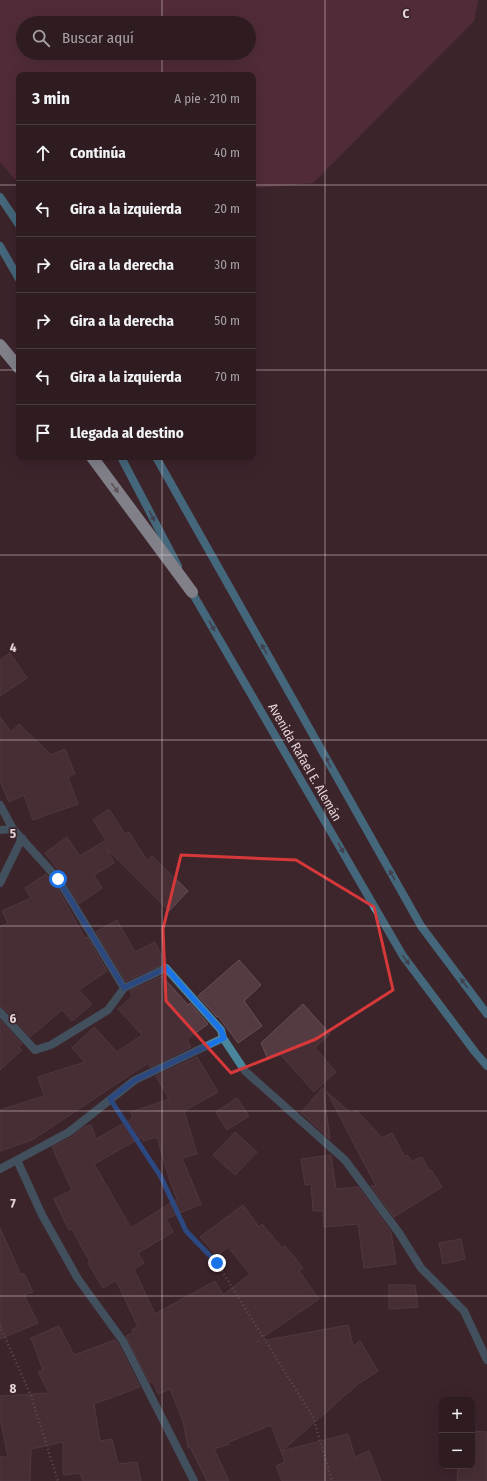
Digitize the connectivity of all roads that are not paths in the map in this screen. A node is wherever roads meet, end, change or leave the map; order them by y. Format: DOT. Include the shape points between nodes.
graph roads {
  1 [pos="0,197"];
  2 [pos="16,221"];
  3 [pos="0,246"];
  4 [pos="16,274"];
  5 [pos="0,346"];
  6 [pos="16,365"];
  7 [pos="94,460"];
  8 [pos="122,460"];
  9 [pos="158,460"];
  10 [pos="192,592"];
  11 [pos="0,804"];
  12 [pos="13,828"];
  13 [pos="0,830"];
  14 [pos="22,838"];
  15 [pos="0,883"];
  16 [pos="124,988"];
  17 [pos="0,1012"];
  18 [pos="487,1014"];
  19 [pos="224,1038"];
  20 [pos="487,1066"];
  21 [pos="17,1160"];
  22 [pos="0,1169"];
  23 [pos="487,1360"];
  24 [pos="194,1481"];
  1 -- 2 [label="main road"];
  3 -- 4 [label="main road"];
  5 -- 6 [label="highway"];
  7 -- 10 [label="highway, one-way"];
  8 -- 10 [label="main road, Avenida Rafael E. Alemán, one-way"];
  18 -- 9 [label="main road, Avenida Rafael E. Alemán, one-way" via="421,926"];
  10 -- 20 [label="main road, Avenida Rafael E. Alemán, one-way" via="404,956"];
  11 -- 12 [label="street"];
  12 -- 13 [label="street"];
  12 -- 14 [label="street"];
  14 -- 15 [label="street"];
  14 -- 16 [label="street" via="58,879"];
  16 -- 17 [label="street" via="108,1010 51,1045 35,1050"];
  16 -- 19 [label="street" via="166,968 221,1030"];
  19 -- 21 [label="street" via="135,1080 69,1132"];
  19 -- 23 [label="street" via="245,1071 345,1160 399,1233 421,1268 464,1311"];
  21 -- 22 [label="street"];
  21 -- 24 [label="street" via="42,1215 78,1279 123,1342"];
}
